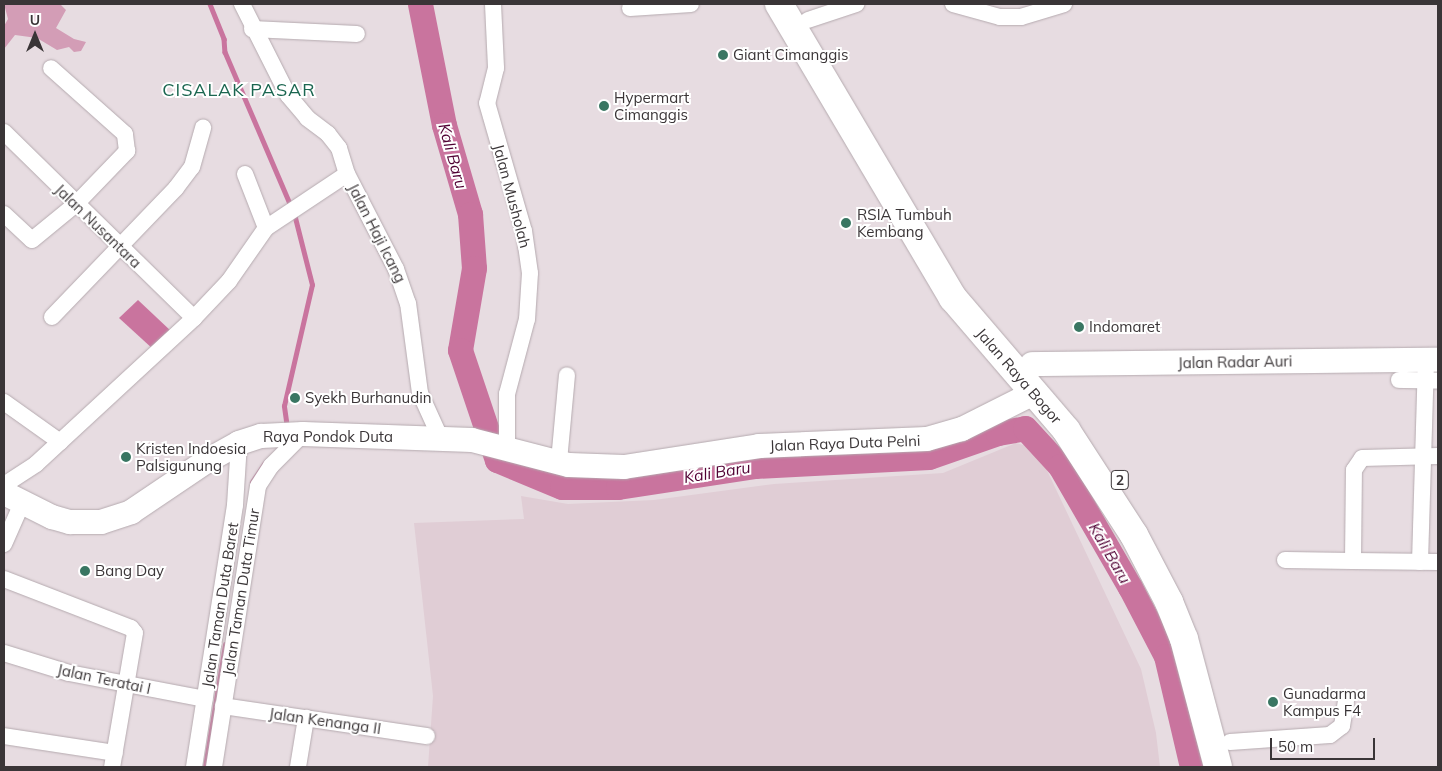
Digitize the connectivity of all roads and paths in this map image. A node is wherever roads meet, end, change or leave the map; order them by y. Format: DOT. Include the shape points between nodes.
graph roads {
  1 [pos="242,4"];
  2 [pos="493,4"];
  3 [pos="691,4"];
  4 [pos="779,4"];
  5 [pos="856,4"];
  6 [pos="953,4"];
  7 [pos="1064,4"];
  8 [pos="630,8"];
  9 [pos="804,12"];
  10 [pos="252,29"];
  11 [pos="357,34"];
  12 [pos="51,68"];
  13 [pos="204,128"];
  14 [pos="4,132"];
  15 [pos="245,174"];
  16 [pos="346,174"];
  17 [pos="892,181"];
  18 [pos="76,204"];
  19 [pos="4,214"];
  20 [pos="266,228"];
  21 [pos="120,247"];
  22 [pos="52,317"];
  23 [pos="194,318"];
  24 [pos="1032,364"];
  25 [pos="1432,370"];
  26 [pos="567,375"];
  27 [pos="1399,380"];
  28 [pos="1034,392"];
  29 [pos="4,402"];
  30 [pos="299,434"];
  31 [pos="440,437"];
  32 [pos="60,442"];
  33 [pos="239,443"];
  34 [pos="504,447"];
  35 [pos="1430,456"];
  36 [pos="559,461"];
  37 [pos="4,485"];
  38 [pos="13,497"];
  39 [pos="4,544"];
  40 [pos="1285,560"];
  41 [pos="1353,561"];
  42 [pos="1420,562"];
  43 [pos="1438,562"];
  44 [pos="4,579"];
  45 [pos="4,653"];
  46 [pos="126,684"];
  47 [pos="205,699"];
  48 [pos="1346,700"];
  49 [pos="223,706"];
  50 [pos="306,718"];
  51 [pos="4,736"];
  52 [pos="427,736"];
  53 [pos="1233,754"];
  54 [pos="113,760"];
  55 [pos="194,767"];
  56 [pos="214,767"];
  57 [pos="298,767"];
  58 [pos="1218,767"];
  1 -- 10 [label="street, Jalan Haji Icang"];
  2 -- 34 [label="street, Jalan Musholah" via="496,68 487,103 524,231 530,274 527,319 507,394"];
  3 -- 8 [label="street"];
  4 -- 17 [label="highway, Jalan Raya Bogor / 2"];
  5 -- 9 [label="street"];
  6 -- 7 [label="street" via="1000,16 1021,16"];
  9 -- 17 [label="highway, Jalan Raya Bogor / 2"];
  10 -- 11 [label="street"];
  10 -- 16 [label="street, Jalan Haji Icang" via="300,110 339,148"];
  12 -- 18 [label="street" via="119,127 128,140 127,151"];
  13 -- 21 [label="street" via="192,167"];
  14 -- 18 [label="street, Jalan Nusantara"];
  15 -- 20 [label="street"];
  16 -- 20 [label="street" via="321,194"];
  16 -- 31 [label="street, Jalan Haji Icang" via="404,288 416,378 424,407"];
  17 -- 24 [label="highway, Jalan Raya Bogor / 2" via="959,276"];
  17 -- 28 [label="highway, Jalan Raya Bogor / 2" via="953,298"];
  18 -- 19 [label="street" via="32,240"];
  18 -- 21 [label="street, Jalan Nusantara"];
  20 -- 23 [label="street" via="228,281"];
  21 -- 22 [label="street"];
  21 -- 23 [label="street, Jalan Nusantara"];
  23 -- 32 [label="street"];
  24 -- 25 [label="main road, Jalan Radar Auri"];
  24 -- 53 [label="highway, Jalan Raya Bogor / 2" via="1092,438 1159,546 1204,648"];
  25 -- 27 [label="street"];
  25 -- 35 [label="street"];
  26 -- 36 [label="street"];
  28 -- 36 [label="main road, Jalan Raya Duta Pelni" via="962,429 928,439 759,446 624,468 583,468"];
  28 -- 58 [label="highway, Jalan Raya Bogor / 2" via="1095,472 1160,585 1195,674"];
  29 -- 32 [label="street"];
  30 -- 31 [label="main road, Raya Pondok Duta"];
  30 -- 33 [label="main road, Raya Pondok Duta" via="269,435"];
  30 -- 49 [label="street, Jalan Taman Duta Timur" via="258,486"];
  31 -- 34 [label="main road, Raya Pondok Duta"];
  32 -- 37 [label="street" via="36,464"];
  33 -- 38 [label="main road, Raya Pondok Duta" via="117,518 101,522 70,522 52,517"];
  33 -- 47 [label="street, Jalan Taman Duta Baret" via="235,505"];
  34 -- 36 [label="main road, Jalan Raya Duta Pelni"];
  35 -- 41 [label="street" via="1370,456 1358,462 1354,470"];
  35 -- 42 [label="street"];
  38 -- 39 [label="street"];
  40 -- 41 [label="street"];
  41 -- 42 [label="street"];
  42 -- 43 [label="street"];
  44 -- 46 [label="street" via="131,628 135,642"];
  45 -- 46 [label="street, Jalan Teratai I" via="44,667"];
  46 -- 47 [label="street, Jalan Teratai I"];
  46 -- 54 [label="street"];
  47 -- 55 [label="street, Jalan Taman Duta Baret"];
  48 -- 53 [label="street" via="1342,726 1330,735"];
  49 -- 50 [label="street, Jalan Kenanga II"];
  49 -- 56 [label="street, Jalan Taman Duta Timur"];
  50 -- 52 [label="street, Jalan Kenanga II"];
  50 -- 57 [label="street"];
  51 -- 54 [label="street"];
}
